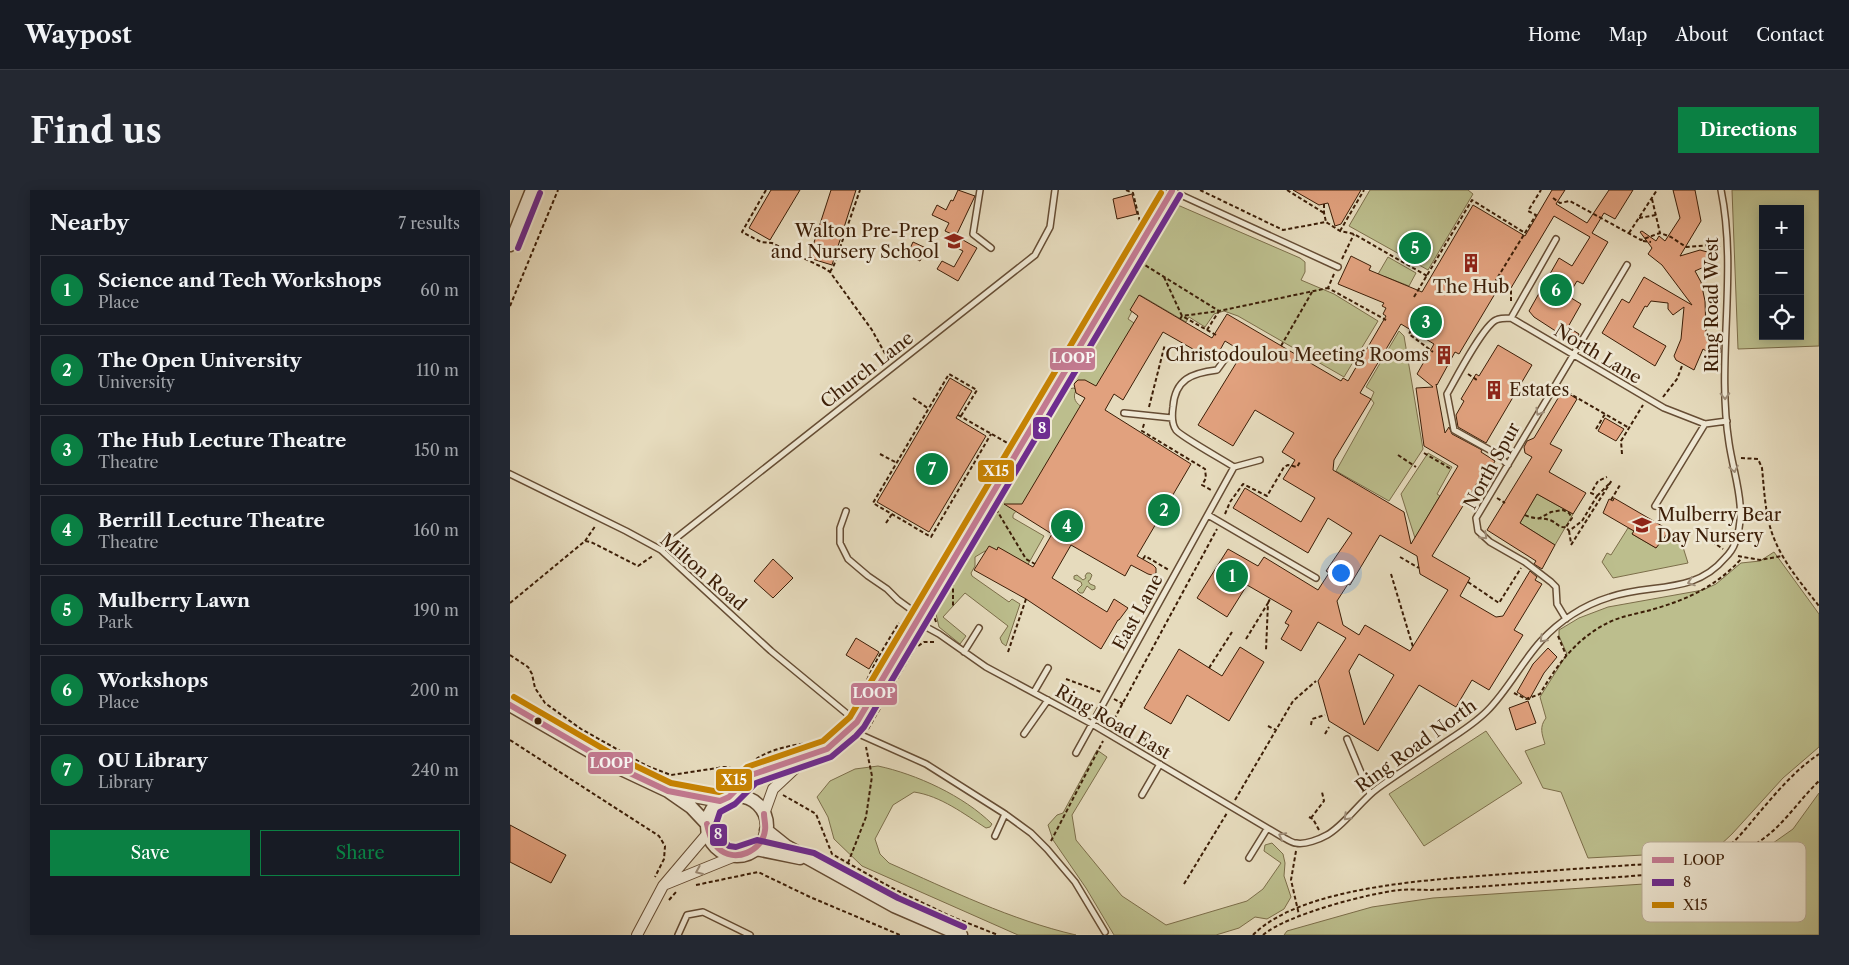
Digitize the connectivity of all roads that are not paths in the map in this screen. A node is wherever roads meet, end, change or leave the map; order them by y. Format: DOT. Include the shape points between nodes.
graph roads {
  1 [pos="532,190"];
  2 [pos="980,190"];
  3 [pos="1055,190"];
  4 [pos="1721,190"];
  5 [pos="1171,191"];
  6 [pos="1182,192"];
  7 [pos="1556,239"];
  8 [pos="510,245"];
  9 [pos="991,248"];
  10 [pos="1627,265"];
  11 [pos="1338,267"];
  12 [pos="1511,318"];
  13 [pos="1573,354"];
  14 [pos="1225,359"];
  15 [pos="1124,413"];
  16 [pos="1172,418"];
  17 [pos="1727,421"];
  18 [pos="1705,424"];
  19 [pos="1260,460"];
  20 [pos="1508,465"];
  21 [pos="1234,467"];
  22 [pos="510,474"];
  23 [pos="1655,506"];
  24 [pos="846,511"];
  25 [pos="1208,515"];
  26 [pos="661,550"];
  27 [pos="1316,578"];
  28 [pos="920,616"];
  29 [pos="1566,619"];
  30 [pos="917,622"];
  31 [pos="980,628"];
  32 [pos="964,652"];
  33 [pos="1048,668"];
  34 [pos="1034,692"];
  35 [pos="1048,700"];
  36 [pos="510,705"];
  37 [pos="857,722"];
  38 [pos="1092,724"];
  39 [pos="850,730"];
  40 [pos="1024,734"];
  41 [pos="1347,739"];
  42 [pos="1076,753"];
  43 [pos="806,758"];
  44 [pos="1160,764"];
  45 [pos="668,791"];
  46 [pos="1370,794"];
  47 [pos="1142,795"];
  48 [pos="724,799"];
  49 [pos="764,814"];
  50 [pos="1006,814"];
  51 [pos="707,829"];
  52 [pos="1267,829"];
  53 [pos="766,830"];
  54 [pos="995,836"];
  55 [pos="1297,844"];
  56 [pos="756,849"];
  57 [pos="735,856"];
  58 [pos="1249,858"];
  59 [pos="811,861"];
  60 [pos="662,886"];
  61 [pos="1106,932"];
  62 [pos="743,934"];
  63 [pos="637,935"];
  64 [pos="678,935"];
  65 [pos="750,935"];
  66 [pos="960,935"];
  1 -- 8 [label="street"];
  2 -- 9 [label="lane" via="973,234"];
  3 -- 26 [label="lane, Church Lane" via="1050,228 1035,256"];
  4 -- 17 [label="lane, Ring Road West, one-way" via="1727,249"];
  5 -- 6 [label="lane"];
  5 -- 28 [label="lane"];
  6 -- 11 [label="lane"];
  7 -- 12 [label="lane"];
  10 -- 13 [label="lane, North Spur"];
  12 -- 13 [label="lane, North Lane"];
  12 -- 20 [label="lane" via="1496,320 1489,325 1447,394 1454,430 1497,454"];
  13 -- 18 [label="lane, North Lane" via="1658,405"];
  13 -- 20 [label="lane, North Spur, one-way"];
  14 -- 16 [label="lane" via="1217,370 1201,372 1182,381 1174,394"];
  15 -- 16 [label="lane"];
  16 -- 21 [label="lane" via="1176,430"];
  17 -- 18 [label="lane, North Lane"];
  17 -- 29 [label="lane, Ring Road North, one-way" via="1741,500 1741,522 1729,553 1705,577 1685,584 1634,590 1609,597"];
  18 -- 23 [label="lane"];
  19 -- 21 [label="lane"];
  20 -- 29 [label="lane, North Spur, one-way" via="1476,518 1478,532 1551,582 1556,587 1557,604"];
  21 -- 25 [label="lane, East Lane"];
  22 -- 26 [label="lane, Milton Road"];
  24 -- 28 [label="lane" via="840,528 840,543 848,559"];
  25 -- 27 [label="lane"];
  25 -- 38 [label="lane, East Lane"];
  26 -- 37 [label="lane, Milton Road" via="771,651"];
  28 -- 30 [label="lane"];
  29 -- 46 [label="lane, Ring Road North, one-way" via="1527,657 1488,710"];
  30 -- 32 [label="lane, Ring Road East"];
  30 -- 37 [label="lane"];
  31 -- 32 [label="lane"];
  32 -- 34 [label="lane, Ring Road East"];
  33 -- 34 [label="lane"];
  34 -- 35 [label="lane, Ring Road East"];
  35 -- 38 [label="lane, Ring Road East"];
  35 -- 40 [label="lane"];
  36 -- 45 [label="street" via="617,767"];
  37 -- 39 [label="street"];
  38 -- 42 [label="lane, East Lane"];
  38 -- 44 [label="lane, Ring Road East"];
  39 -- 43 [label="street" via="827,749"];
  39 -- 50 [label="lane" via="926,764"];
  41 -- 46 [label="lane"];
  43 -- 48 [label="street" via="751,775"];
  43 -- 49 [label="street" via="773,789"];
  44 -- 47 [label="lane"];
  44 -- 52 [label="lane, Ring Road East"];
  45 -- 48 [label="street"];
  45 -- 51 [label="street" via="691,807"];
  46 -- 55 [label="lane, Ring Road North, one-way" via="1328,835"];
  48 -- 49 [label="street" via="746,797"];
  48 -- 51 [label="street" via="713,807"];
  49 -- 53 [label="street"];
  50 -- 54 [label="lane"];
  50 -- 61 [label="lane" via="1031,833 1075,882"];
  51 -- 57 [label="street" via="711,842 718,849"];
  51 -- 60 [label="street"];
  55 -- 52 [label="lane, Ring Road East, one-way"];
  52 -- 58 [label="lane"];
  53 -- 56 [label="street"];
  53 -- 59 [label="street"];
  56 -- 57 [label="street"];
  56 -- 59 [label="street"];
  57 -- 60 [label="street, one-way"];
  59 -- 66 [label="street" via="894,906"];
  60 -- 63 [label="street"];
  62 -- 64 [label="lane" via="703,912 687,915"];
  62 -- 65 [label="lane"];
}
